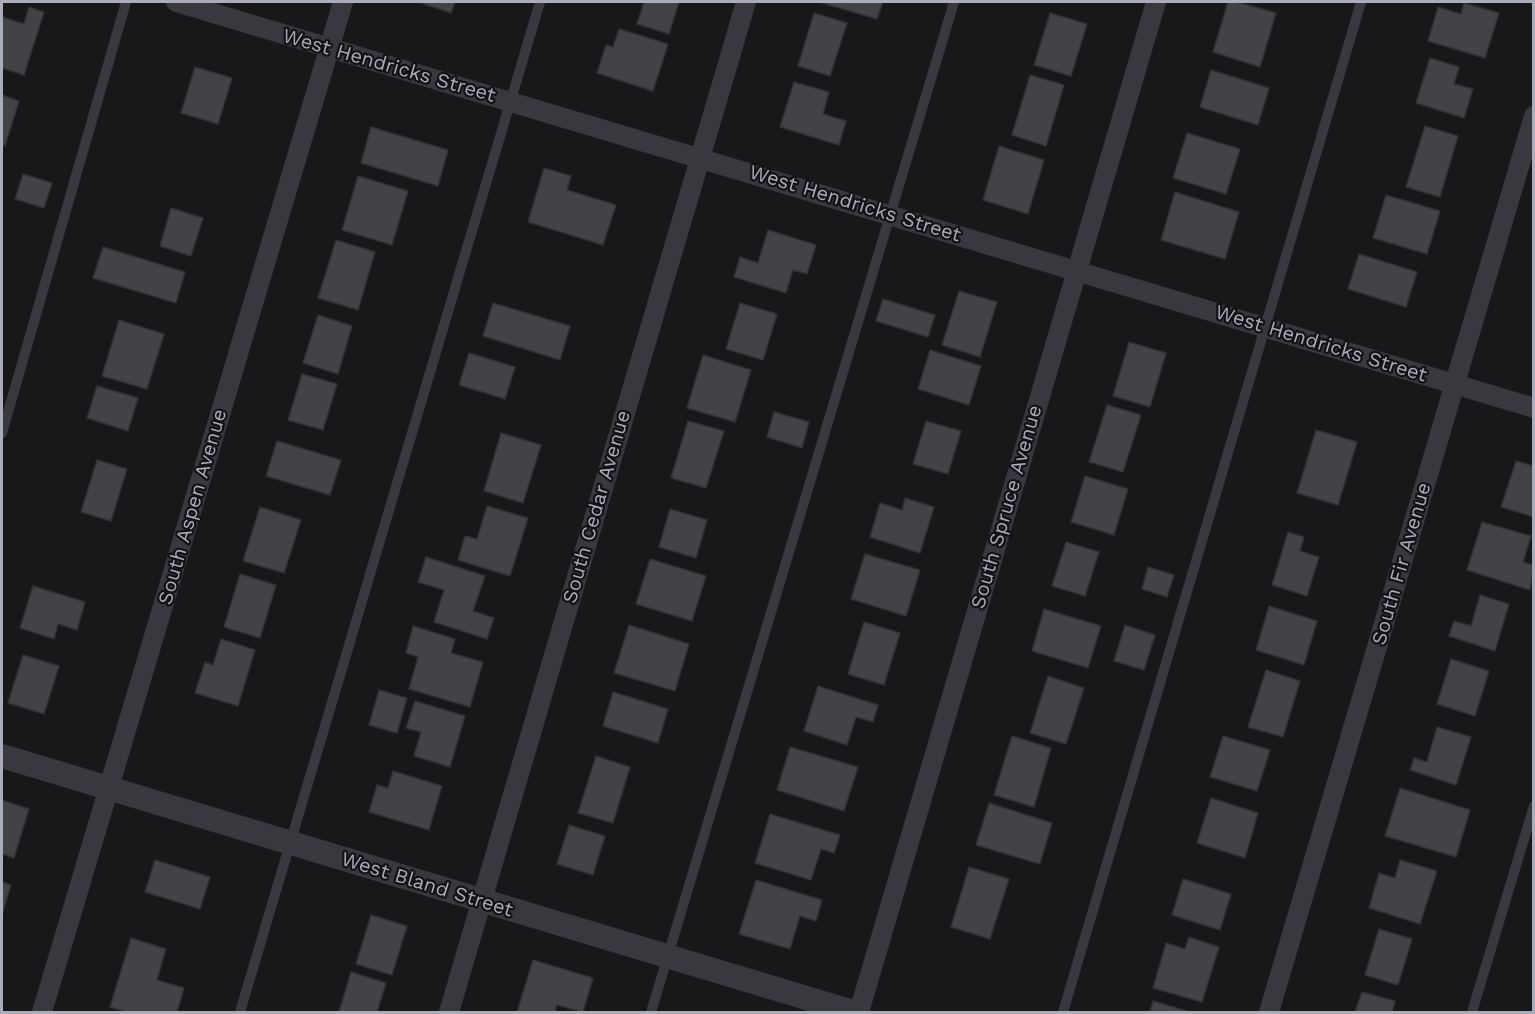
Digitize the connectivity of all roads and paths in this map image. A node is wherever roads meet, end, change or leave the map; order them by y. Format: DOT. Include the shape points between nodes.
graph roads {
  1 [pos="126,2"];
  2 [pos="176,2"];
  3 [pos="343,2"];
  4 [pos="540,2"];
  5 [pos="746,2"];
  6 [pos="954,2"];
  7 [pos="1156,2"];
  8 [pos="1361,2"];
  9 [pos="329,48"];
  10 [pos="511,102"];
  11 [pos="1533,116"];
  12 [pos="700,157"];
  13 [pos="892,215"];
  14 [pos="1076,270"];
  15 [pos="1264,327"];
  16 [pos="1455,384"];
  17 [pos="1533,408"];
  18 [pos="2,433"];
  19 [pos="2,756"];
  20 [pos="110,789"];
  21 [pos="1533,806"];
  22 [pos="290,843"];
  23 [pos="482,902"];
  24 [pos="668,957"];
  25 [pos="42,1012"];
  26 [pos="240,1012"];
  27 [pos="448,1012"];
  28 [pos="651,1012"];
  29 [pos="853,1012"];
  30 [pos="859,1012"];
  31 [pos="1063,1012"];
  32 [pos="1269,1012"];
  33 [pos="1472,1012"];
  1 -- 18 [label="lane"];
  2 -- 9 [label="street, West Hendricks Street"];
  3 -- 9 [label="street, South Aspen Avenue"];
  4 -- 10 [label="lane"];
  5 -- 12 [label="street, South Cedar Avenue"];
  6 -- 13 [label="lane"];
  7 -- 14 [label="street, South Spruce Avenue"];
  8 -- 15 [label="lane"];
  9 -- 10 [label="street, West Hendricks Street"];
  9 -- 20 [label="street, South Aspen Avenue"];
  10 -- 12 [label="street, West Hendricks Street"];
  10 -- 22 [label="lane"];
  11 -- 16 [label="street, South Fir Avenue"];
  12 -- 13 [label="street, West Hendricks Street"];
  12 -- 23 [label="street, South Cedar Avenue"];
  13 -- 14 [label="street, West Hendricks Street"];
  13 -- 24 [label="lane"];
  14 -- 15 [label="street, West Hendricks Street"];
  14 -- 30 [label="street, South Spruce Avenue"];
  15 -- 16 [label="street, West Hendricks Street"];
  15 -- 31 [label="lane"];
  16 -- 17 [label="street, West Hendricks Street"];
  16 -- 32 [label="street, South Fir Avenue"];
  19 -- 20 [label="street, West Bland Street"];
  20 -- 22 [label="street, West Bland Street"];
  20 -- 25 [label="street, South Aspen Avenue"];
  21 -- 33 [label="lane"];
  22 -- 23 [label="street, West Bland Street"];
  22 -- 26 [label="lane"];
  23 -- 24 [label="street, West Bland Street"];
  23 -- 27 [label="street, South Cedar Avenue"];
  24 -- 28 [label="lane"];
  24 -- 29 [label="street, West Bland Street"];
}
